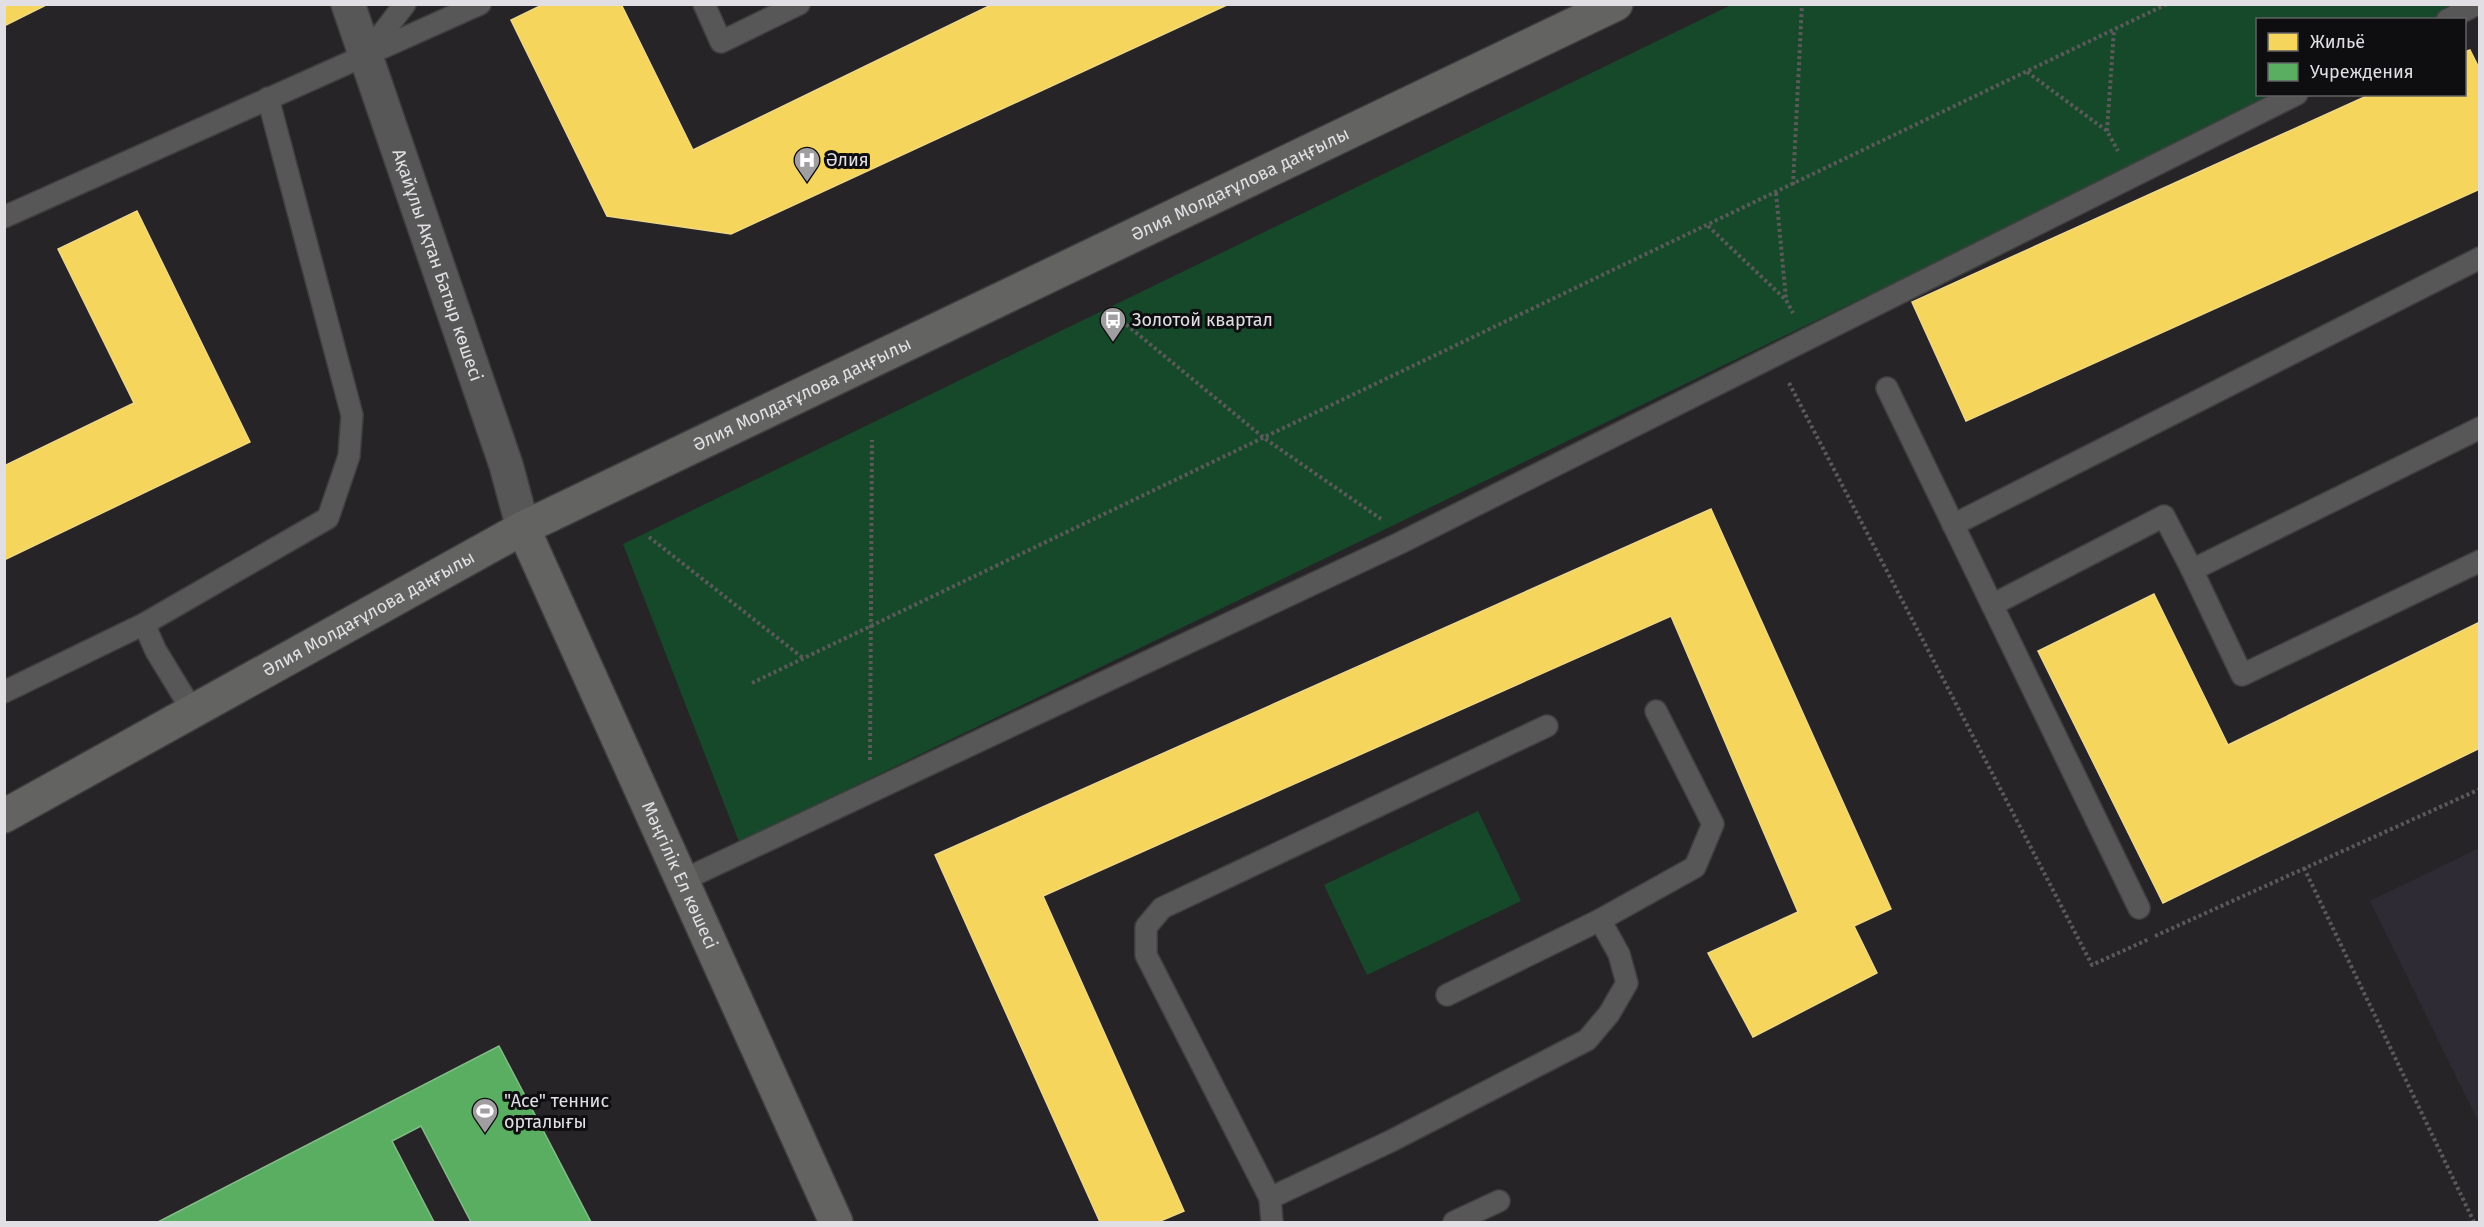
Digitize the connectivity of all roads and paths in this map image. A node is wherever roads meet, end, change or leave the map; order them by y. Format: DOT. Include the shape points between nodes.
graph roads {
  1 [pos="348,4"];
  2 [pos="405,4"];
  3 [pos="480,4"];
  4 [pos="704,4"];
  5 [pos="799,4"];
  6 [pos="1616,4"];
  7 [pos="1802,4"];
  8 [pos="2167,4"];
  9 [pos="2477,4"];
  10 [pos="2451,18"];
  11 [pos="2115,30"];
  12 [pos="366,55"];
  13 [pos="2027,72"];
  14 [pos="2293,96"];
  15 [pos="268,98"];
  16 [pos="2107,131"];
  17 [pos="2132,177"];
  18 [pos="1793,185"];
  19 [pos="1776,193"];
  20 [pos="4,218"];
  21 [pos="1708,226"];
  22 [pos="2480,258"];
  23 [pos="1786,300"];
  24 [pos="1118,317"];
  25 [pos="1807,339"];
  26 [pos="1887,388"];
  27 [pos="2479,429"];
  28 [pos="1264,438"];
  29 [pos="872,440"];
  30 [pos="1953,525"];
  31 [pos="523,528"];
  32 [pos="649,537"];
  33 [pos="1408,539"];
  34 [pos="2480,561"];
  35 [pos="2192,570"];
  36 [pos="1992,604"];
  37 [pos="144,624"];
  38 [pos="871,626"];
  39 [pos="803,658"];
  40 [pos="752,682"];
  41 [pos="4,692"];
  42 [pos="192,711"];
  43 [pos="1656,711"];
  44 [pos="1547,726"];
  45 [pos="869,793"];
  46 [pos="4,816"];
  47 [pos="2304,868"];
  48 [pos="683,880"];
  49 [pos="2139,908"];
  50 [pos="1600,920"];
  51 [pos="1447,995"];
  52 [pos="1270,1198"];
  53 [pos="1499,1202"];
  54 [pos="836,1222"];
  55 [pos="1272,1222"];
  56 [pos="1454,1222"];
  57 [pos="2474,1222"];
  1 -- 12 [label="street, Ақайұлы Ақтан Батыр көшесі"];
  2 -- 12 [label="lane"];
  3 -- 12 [label="lane"];
  4 -- 5 [label="lane" via="721,42"];
  6 -- 31 [label="main road, Әлия Молдағұлова даңғылы"];
  7 -- 18 [label="path"];
  8 -- 11 [label="path"];
  9 -- 10 [label="lane"];
  11 -- 13 [label="path"];
  11 -- 16 [label="path"];
  12 -- 15 [label="lane"];
  12 -- 31 [label="street, Ақайұлы Ақтан Батыр көшесі" via="506,465"];
  13 -- 16 [label="path"];
  13 -- 18 [label="path"];
  14 -- 17 [label="lane"];
  15 -- 20 [label="lane"];
  15 -- 37 [label="lane" via="352,415 349,456 328,518"];
  16 -- 17 [label="path"];
  17 -- 25 [label="lane"];
  18 -- 19 [label="path"];
  19 -- 21 [label="path"];
  19 -- 23 [label="path"];
  21 -- 23 [label="path"];
  21 -- 28 [label="path"];
  22 -- 30 [label="lane"];
  23 -- 25 [label="path"];
  24 -- 28 [label="path"];
  25 -- 33 [label="lane"];
  26 -- 30 [label="lane"];
  27 -- 35 [label="lane"];
  28 -- 33 [label="path"];
  28 -- 38 [label="path"];
  29 -- 38 [label="path"];
  30 -- 36 [label="lane"];
  31 -- 42 [label="main road, Әлия Молдағұлова даңғылы"];
  31 -- 48 [label="main road, Мәңгілік Ел көшесі"];
  32 -- 39 [label="path"];
  33 -- 45 [label="lane"];
  34 -- 35 [label="lane" via="2242,675"];
  35 -- 36 [label="lane" via="2164,516"];
  36 -- 49 [label="lane"];
  37 -- 41 [label="lane"];
  37 -- 42 [label="lane"];
  38 -- 39 [label="path"];
  38 -- 45 [label="path"];
  39 -- 40 [label="path"];
  42 -- 46 [label="main road, Әлия Молдағұлова даңғылы"];
  43 -- 50 [label="lane" via="1713,824 1695,867"];
  44 -- 52 [label="lane" via="1162,908 1146,927 1146,955"];
  45 -- 48 [label="lane"];
  47 -- 57 [label="path"];
  48 -- 54 [label="main road, Мәңгілік Ел көшесі"];
  50 -- 51 [label="lane"];
  50 -- 52 [label="lane" via="1619,954 1627,983 1609,1014 1587,1040"];
  52 -- 55 [label="lane"];
  53 -- 56 [label="lane"];
}
